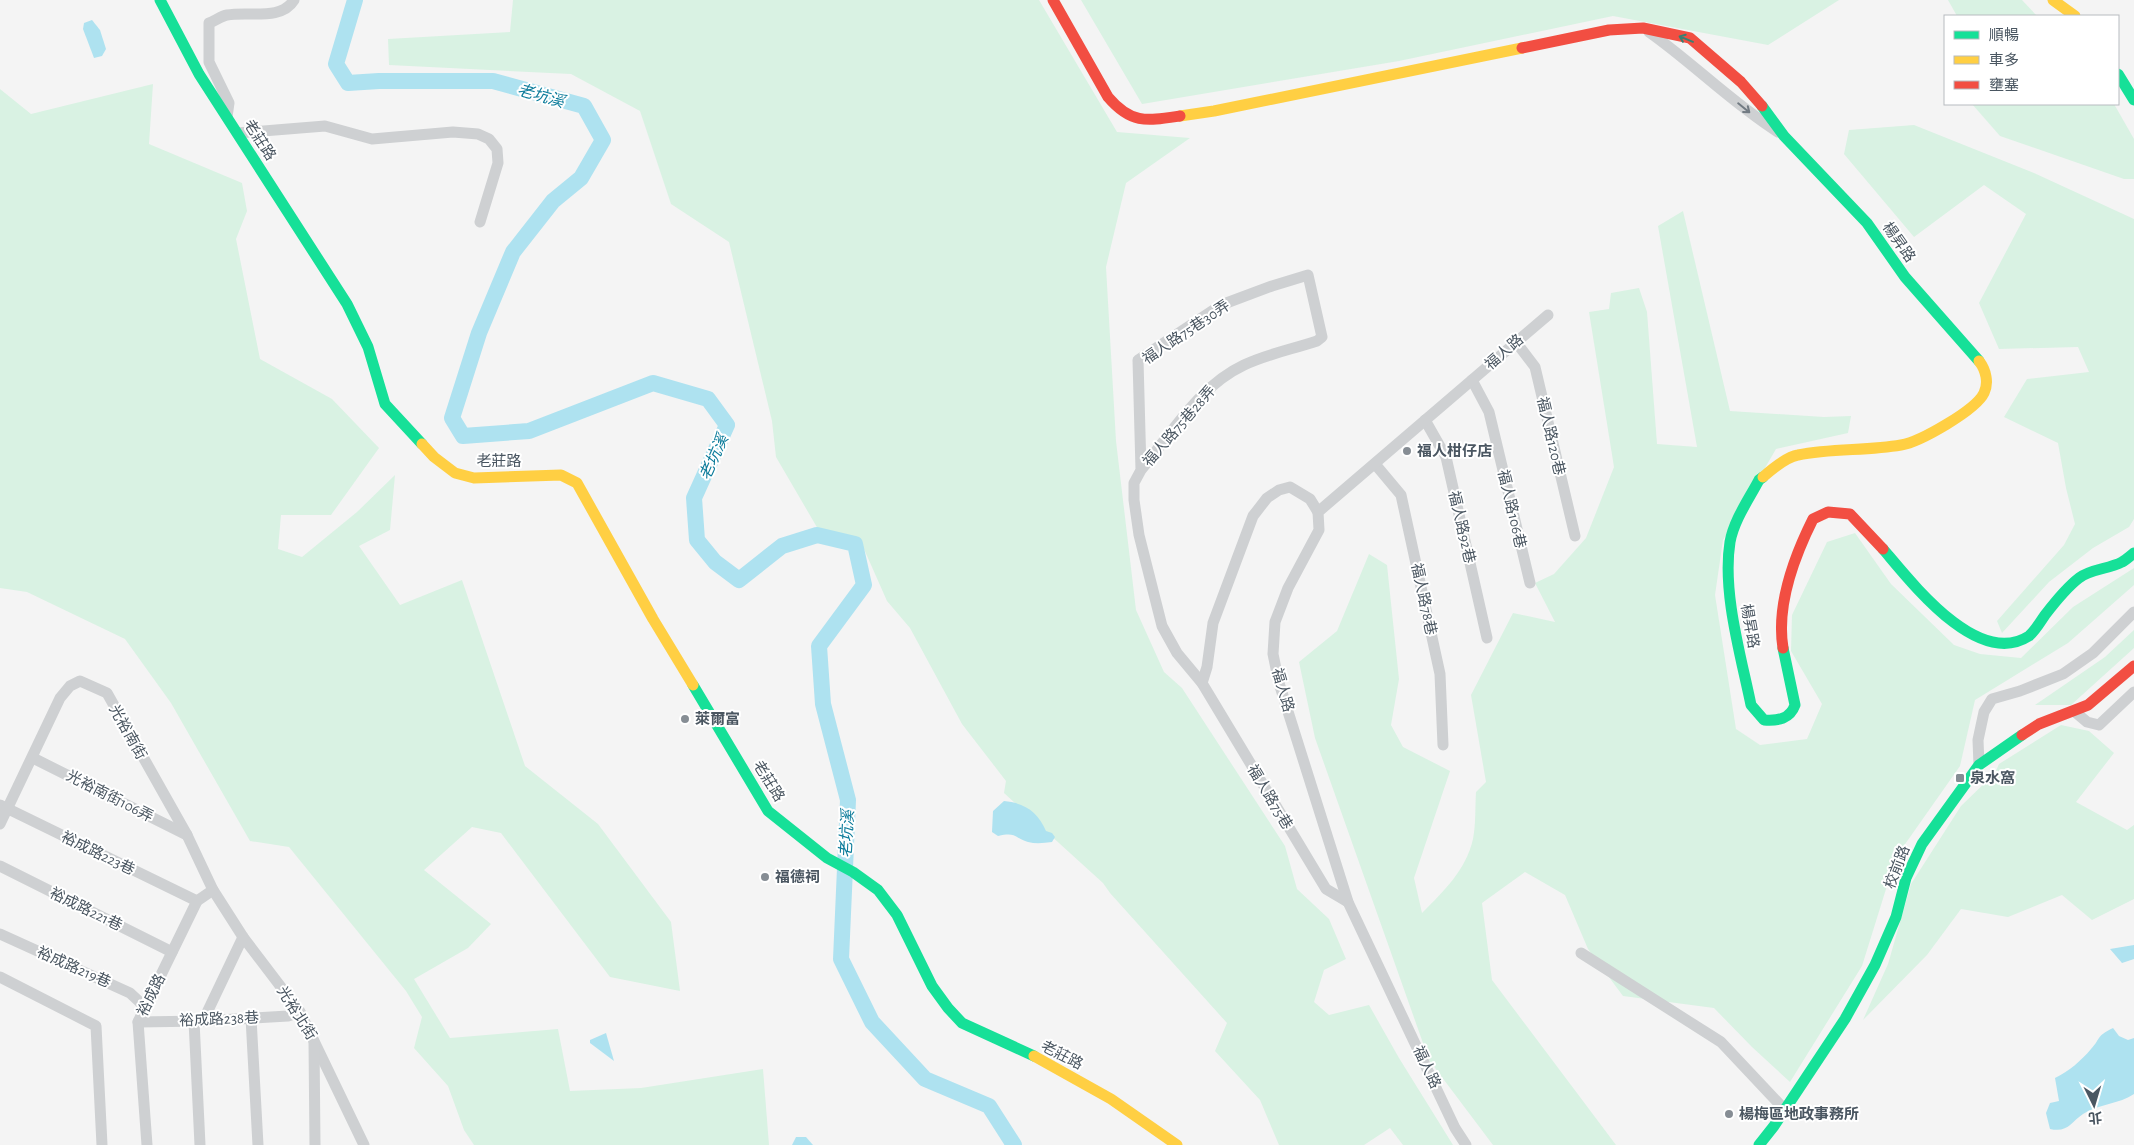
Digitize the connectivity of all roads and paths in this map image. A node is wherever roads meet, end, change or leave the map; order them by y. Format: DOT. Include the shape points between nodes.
graph roads {
  1 [pos="160,0"];
  2 [pos="294,0"];
  3 [pos="1053,0"];
  4 [pos="2053,0"];
  5 [pos="2074,15"];
  6 [pos="1643,28"];
  7 [pos="2119,76"];
  8 [pos="2134,100"];
  9 [pos="227,117"];
  10 [pos="238,133"];
  11 [pos="1784,136"];
  12 [pos="480,222"];
  13 [pos="1315,302"];
  14 [pos="1548,315"];
  15 [pos="1516,342"];
  16 [pos="1472,380"];
  17 [pos="1425,420"];
  18 [pos="1375,464"];
  19 [pos="1141,470"];
  20 [pos="1318,512"];
  21 [pos="1575,536"];
  22 [pos="2134,553"];
  23 [pos="1530,583"];
  24 [pos="2134,612"];
  25 [pos="1487,638"];
  26 [pos="2134,666"];
  27 [pos="1202,683"];
  28 [pos="2134,692"];
  29 [pos="2074,711"];
  30 [pos="1443,745"];
  31 [pos="33,758"];
  32 [pos="1979,764"];
  33 [pos="4,806"];
  34 [pos="0,824"];
  35 [pos="186,835"];
  36 [pos="0,866"];
  37 [pos="213,890"];
  38 [pos="197,901"];
  39 [pos="1348,902"];
  40 [pos="0,934"];
  41 [pos="243,937"];
  42 [pos="172,952"];
  43 [pos="1582,953"];
  44 [pos="0,977"];
  45 [pos="145,1007"];
  46 [pos="300,1012"];
  47 [pos="251,1018"];
  48 [pos="199,1021"];
  49 [pos="138,1022"];
  50 [pos="314,1039"];
  51 [pos="1785,1110"];
  52 [pos="102,1145"];
  53 [pos="147,1145"];
  54 [pos="200,1145"];
  55 [pos="258,1145"];
  56 [pos="315,1145"];
  57 [pos="364,1145"];
  58 [pos="1177,1145"];
  59 [pos="1466,1145"];
  60 [pos="1758,1145"];
  1 -- 9 [label="street, 老莊路" via="199,74"];
  2 -- 9 [label="street" via="290,7 280,12 226,15 209,23 209,62 229,103"];
  3 -- 6 [label="street, 楊昇路" via="1108,97 1120,111 1134,118 1156,120 1609,30"];
  4 -- 5 [label="street"];
  6 -- 11 [label="street, one-way" via="1676,51 1754,117"];
  11 -- 6 [label="street, 楊昇路, one-way" via="1741,82 1690,38"];
  7 -- 8 [label="street"];
  9 -- 10 [label="street, 老莊路"];
  10 -- 12 [label="street" via="325,126 372,139 452,132 478,134 489,139 497,149 498,163"];
  10 -- 58 [label="street, 老莊路" via="362,331 385,404 434,457 455,473 474,478 561,475 577,483 653,619 768,811 827,858 878,890 897,915 932,986 962,1023 1089,1086"];
  11 -- 22 [label="street, 楊昇路" via="1867,223 1905,277 1983,366 1987,380 1985,392 1977,404 1930,434 1902,445 1796,455 1759,480 1737,521 1730,542 1728,587 1751,705 1757,713 1764,720 1776,721 1786,718 1796,703 1782,641 1784,598 1813,519 1828,512 1850,514 1945,614 1968,633 1999,644 2030,635 2054,603 2080,577 2123,562"];
  13 -- 19 [label="street, 福人路75巷28弄" via="1322,337 1244,365 1215,383 1195,402"];
  13 -- 19 [label="street, 福人路75巷30弄" via="1308,275 1272,286 1221,305 1138,360"];
  14 -- 15 [label="street, 福人路"];
  15 -- 16 [label="street, 福人路"];
  15 -- 21 [label="street, 福人路120巷" via="1535,367"];
  16 -- 17 [label="street, 福人路"];
  16 -- 23 [label="street, 福人路106巷" via="1490,412"];
  17 -- 18 [label="street, 福人路"];
  17 -- 25 [label="street, 福人路92巷" via="1446,457"];
  18 -- 20 [label="street, 福人路"];
  18 -- 30 [label="street, 福人路78巷" via="1401,495 1440,674"];
  19 -- 27 [label="street, 福人路75巷" via="1134,483 1134,500 1139,535 1162,626 1177,652"];
  20 -- 27 [label="street" via="1310,499 1290,487 1267,498 1253,516 1213,623"];
  20 -- 39 [label="street, 福人路" via="1319,530 1288,588 1275,622 1273,654"];
  24 -- 32 [label="street" via="2093,653 2063,674 1992,699 1984,712 1978,740"];
  26 -- 29 [label="street, 校前路" via="2088,705"];
  27 -- 39 [label="street, 福人路75巷" via="1326,889"];
  28 -- 29 [label="street" via="2099,725 2087,722"];
  29 -- 32 [label="street, 校前路" via="2039,724"];
  31 -- 33 [label="street, 光裕南街"];
  31 -- 35 [label="street, 光裕南街106弄"];
  31 -- 35 [label="street, 光裕南街" via="60,698 70,686 80,681 90,684 107,693"];
  32 -- 51 [label="street, 校前路" via="1922,844 1906,878 1896,917 1875,965 1845,1020"];
  33 -- 34 [label="street, 光裕南街"];
  33 -- 38 [label="street, 裕成路223巷"];
  35 -- 37 [label="street, 光裕南街"];
  36 -- 42 [label="street, 裕成路221巷"];
  37 -- 38 [label="street, 裕成路"];
  37 -- 41 [label="street, 光裕北街"];
  38 -- 42 [label="street, 裕成路"];
  39 -- 59 [label="street, 福人路"];
  40 -- 45 [label="street, 裕成路219巷" via="130,993"];
  41 -- 46 [label="street, 光裕北街"];
  41 -- 48 [label="street"];
  42 -- 45 [label="street, 裕成路"];
  43 -- 51 [label="street" via="1721,1042"];
  44 -- 52 [label="street" via="96,1026"];
  45 -- 49 [label="street, 裕成路"];
  46 -- 47 [label="street, 裕成路238巷" via="288,1016"];
  46 -- 50 [label="street, 光裕北街"];
  47 -- 48 [label="street, 裕成路238巷"];
  47 -- 55 [label="street"];
  48 -- 49 [label="street, 裕成路238巷"];
  48 -- 54 [label="street"];
  49 -- 53 [label="street, 裕成路"];
  50 -- 56 [label="street"];
  50 -- 57 [label="street, 光裕北街"];
  51 -- 60 [label="street, 校前路"];
}
